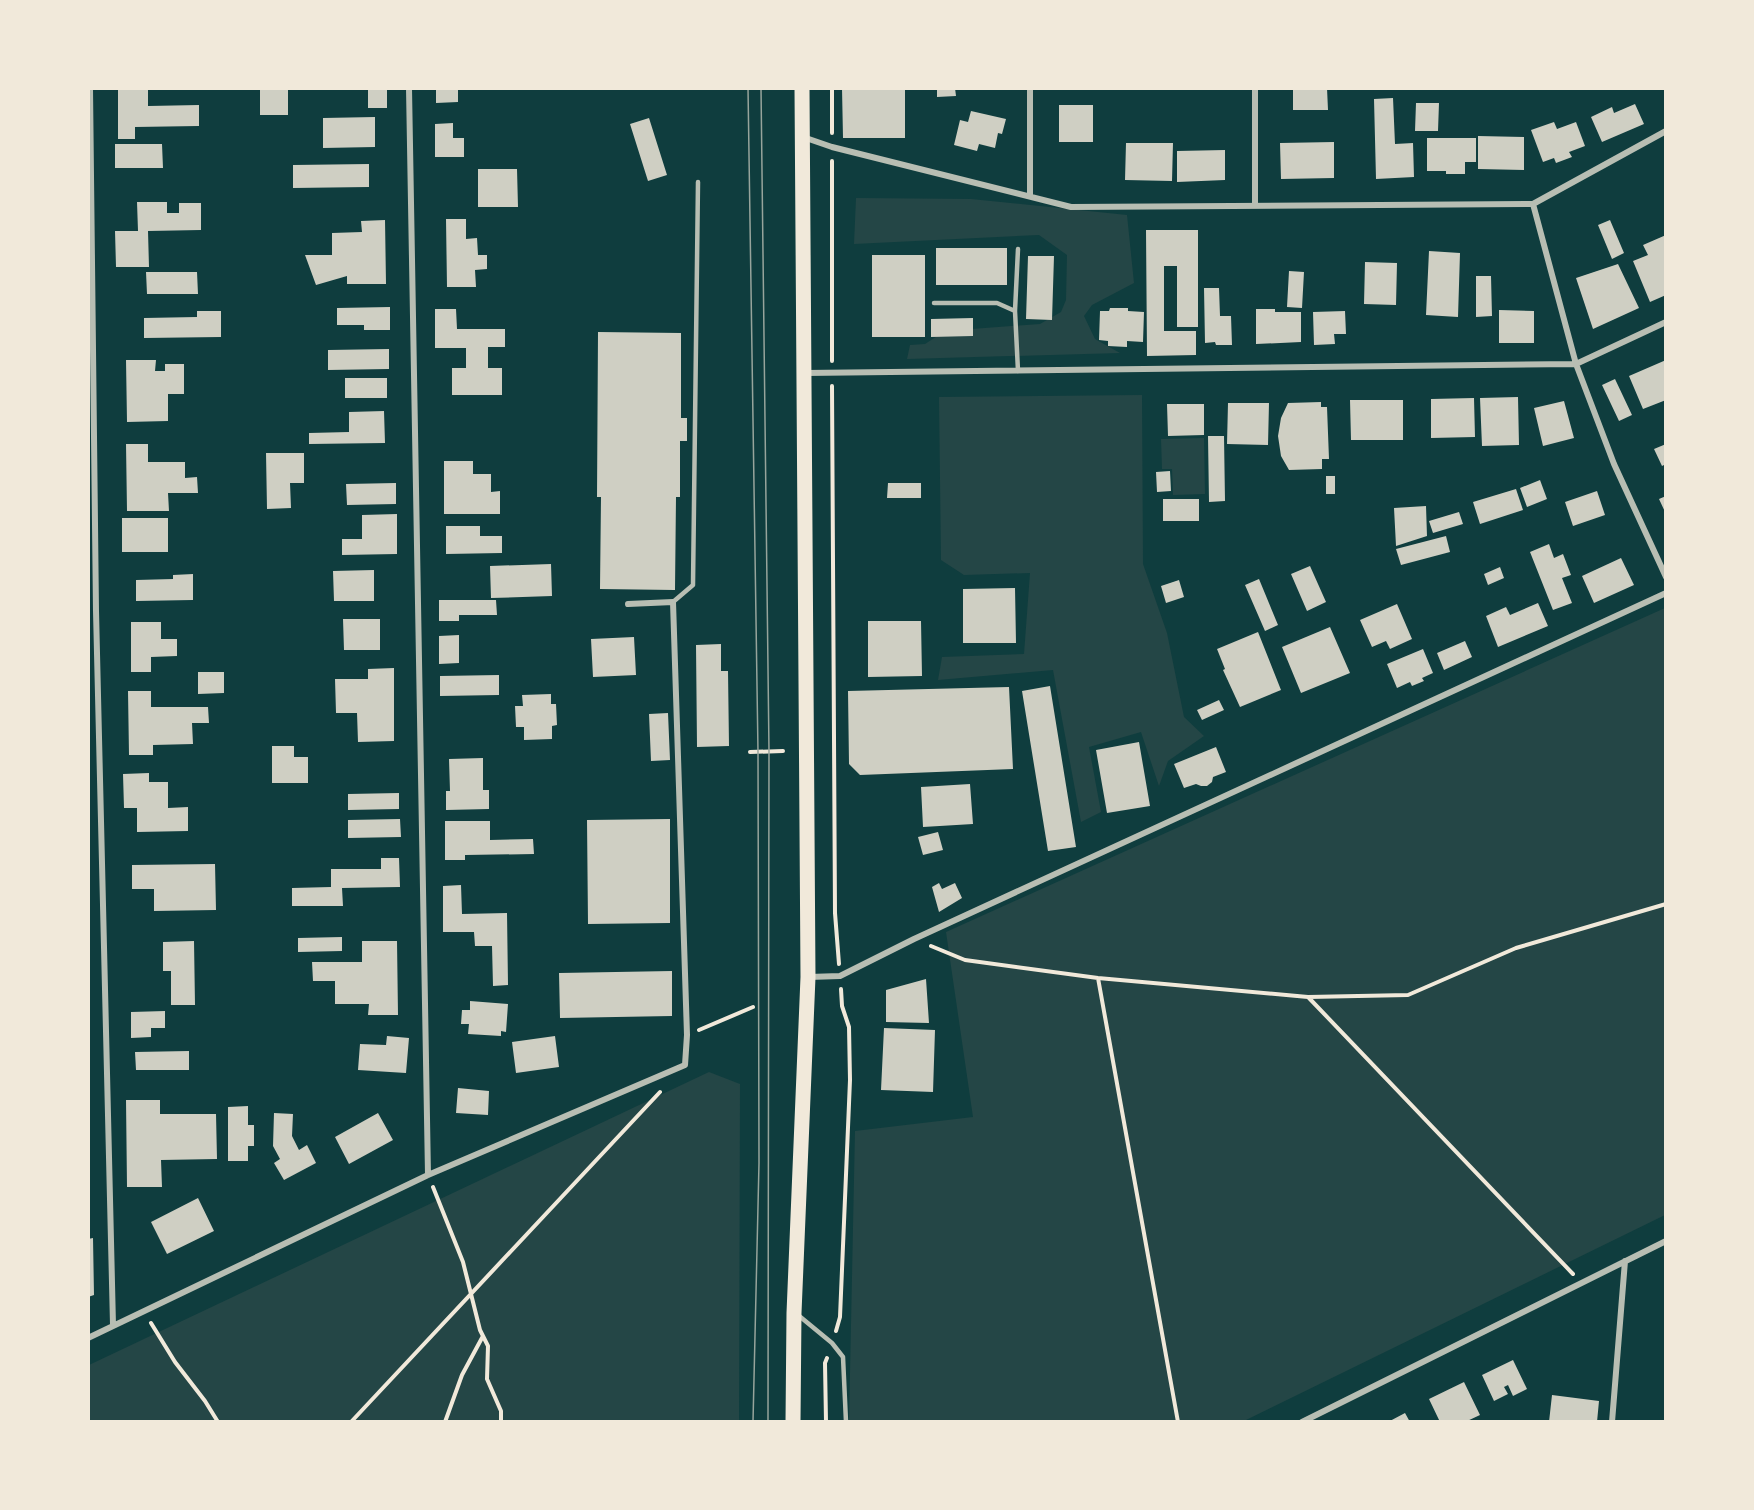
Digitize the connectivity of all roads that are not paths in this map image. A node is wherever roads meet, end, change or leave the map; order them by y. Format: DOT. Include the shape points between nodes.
graph roads {
  1 [pos="90,88"];
  2 [pos="409,88"];
  3 [pos="802,88"];
  4 [pos="1030,88"];
  5 [pos="1256,88"];
  6 [pos="1665,131"];
  7 [pos="803,137"];
  8 [pos="698,182"];
  9 [pos="1030,196"];
  10 [pos="1533,204"];
  11 [pos="1255,206"];
  12 [pos="1018,249"];
  13 [pos="934,303"];
  14 [pos="1016,311"];
  15 [pos="1665,322"];
  16 [pos="1576,364"];
  17 [pos="1018,371"];
  18 [pos="803,373"];
  19 [pos="1665,577"];
  20 [pos="1665,593"];
  21 [pos="673,602"];
  22 [pos="628,604"];
  23 [pos="808,977"];
  24 [pos="428,1175"];
  25 [pos="1665,1241"];
  26 [pos="1625,1261"];
  27 [pos="794,1313"];
  28 [pos="113,1325"];
  29 [pos="88,1338"];
  30 [pos="794,1422"];
  31 [pos="846,1422"];
  32 [pos="1302,1422"];
  33 [pos="1612,1422"];
  1 -- 28 [label="street" via="96,611"];
  2 -- 24 [label="street"];
  3 -- 7 [label="main road"];
  4 -- 9 [label="street"];
  5 -- 11 [label="street"];
  6 -- 10 [label="street"];
  7 -- 9 [label="street"];
  7 -- 18 [label="main road"];
  8 -- 21 [label="lane" via="693,585"];
  9 -- 11 [label="street" via="1071,207"];
  10 -- 11 [label="street"];
  10 -- 16 [label="street"];
  12 -- 14 [label="lane"];
  13 -- 14 [label="lane" via="997,303"];
  14 -- 17 [label="lane"];
  15 -- 16 [label="street"];
  16 -- 17 [label="street"];
  16 -- 19 [label="street" via="1614,464"];
  17 -- 18 [label="street"];
  18 -- 23 [label="main road"];
  20 -- 23 [label="street" via="840,976"];
  21 -- 22 [label="street"];
  21 -- 24 [label="street" via="685,1065"];
  23 -- 27 [label="main road"];
  24 -- 28 [label="street"];
  25 -- 26 [label="street"];
  26 -- 32 [label="street"];
  26 -- 33 [label="street"];
  27 -- 30 [label="main road"];
  27 -- 31 [label="lane" via="832,1343 843,1357"];
  28 -- 29 [label="street"];
}
